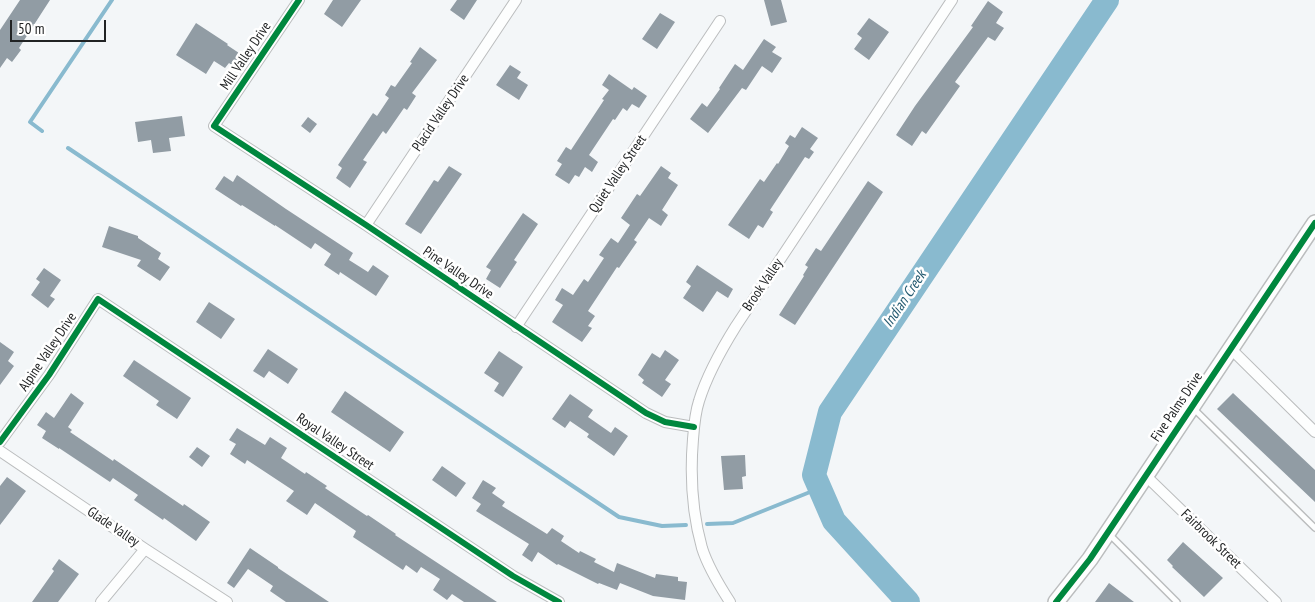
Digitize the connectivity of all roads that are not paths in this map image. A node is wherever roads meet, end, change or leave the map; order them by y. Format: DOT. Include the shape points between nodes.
graph roads {
  1 [pos="299,0"];
  2 [pos="516,0"];
  3 [pos="952,0"];
  4 [pos="720,21"];
  5 [pos="214,126"];
  6 [pos="366,225"];
  7 [pos="1314,225"];
  8 [pos="98,299"];
  9 [pos="516,327"];
  10 [pos="1231,349"];
  11 [pos="1192,407"];
  12 [pos="694,427"];
  13 [pos="1315,432"];
  14 [pos="0,442"];
  15 [pos="0,450"];
  16 [pos="1146,476"];
  17 [pos="1315,528"];
  18 [pos="1108,533"];
  19 [pos="145,548"];
  20 [pos="101,602"];
  21 [pos="227,602"];
  22 [pos="559,602"];
  23 [pos="730,602"];
  24 [pos="1056,602"];
  25 [pos="1177,602"];
  26 [pos="1276,602"];
  1 -- 5 [label="street, Mill Valley Drive"];
  2 -- 6 [label="street, Placid Valley Drive"];
  3 -- 12 [label="street, Brook Valley" via="722,349 699,401"];
  4 -- 9 [label="street, Quiet Valley Street"];
  5 -- 6 [label="street, Pine Valley Drive"];
  6 -- 9 [label="street, Pine Valley Drive"];
  7 -- 10 [label="street, Five Palms Drive"];
  8 -- 14 [label="street, Alpine Valley Drive" via="50,375"];
  8 -- 22 [label="street, Royal Valley Street" via="513,576"];
  9 -- 12 [label="street, Pine Valley Drive" via="646,413 665,422"];
  10 -- 11 [label="street, Five Palms Drive"];
  10 -- 13 [label="street"];
  11 -- 16 [label="street, Five Palms Drive"];
  11 -- 17 [label="lane"];
  12 -- 23 [label="street, Brook Valley" via="691,462 697,526 709,566"];
  15 -- 19 [label="street, Glade Valley"];
  16 -- 18 [label="street, Five Palms Drive"];
  16 -- 26 [label="street, Fairbrook Street"];
  18 -- 24 [label="street, Five Palms Drive"];
  18 -- 25 [label="lane"];
  19 -- 20 [label="street"];
  19 -- 21 [label="street, Glade Valley"];
}
